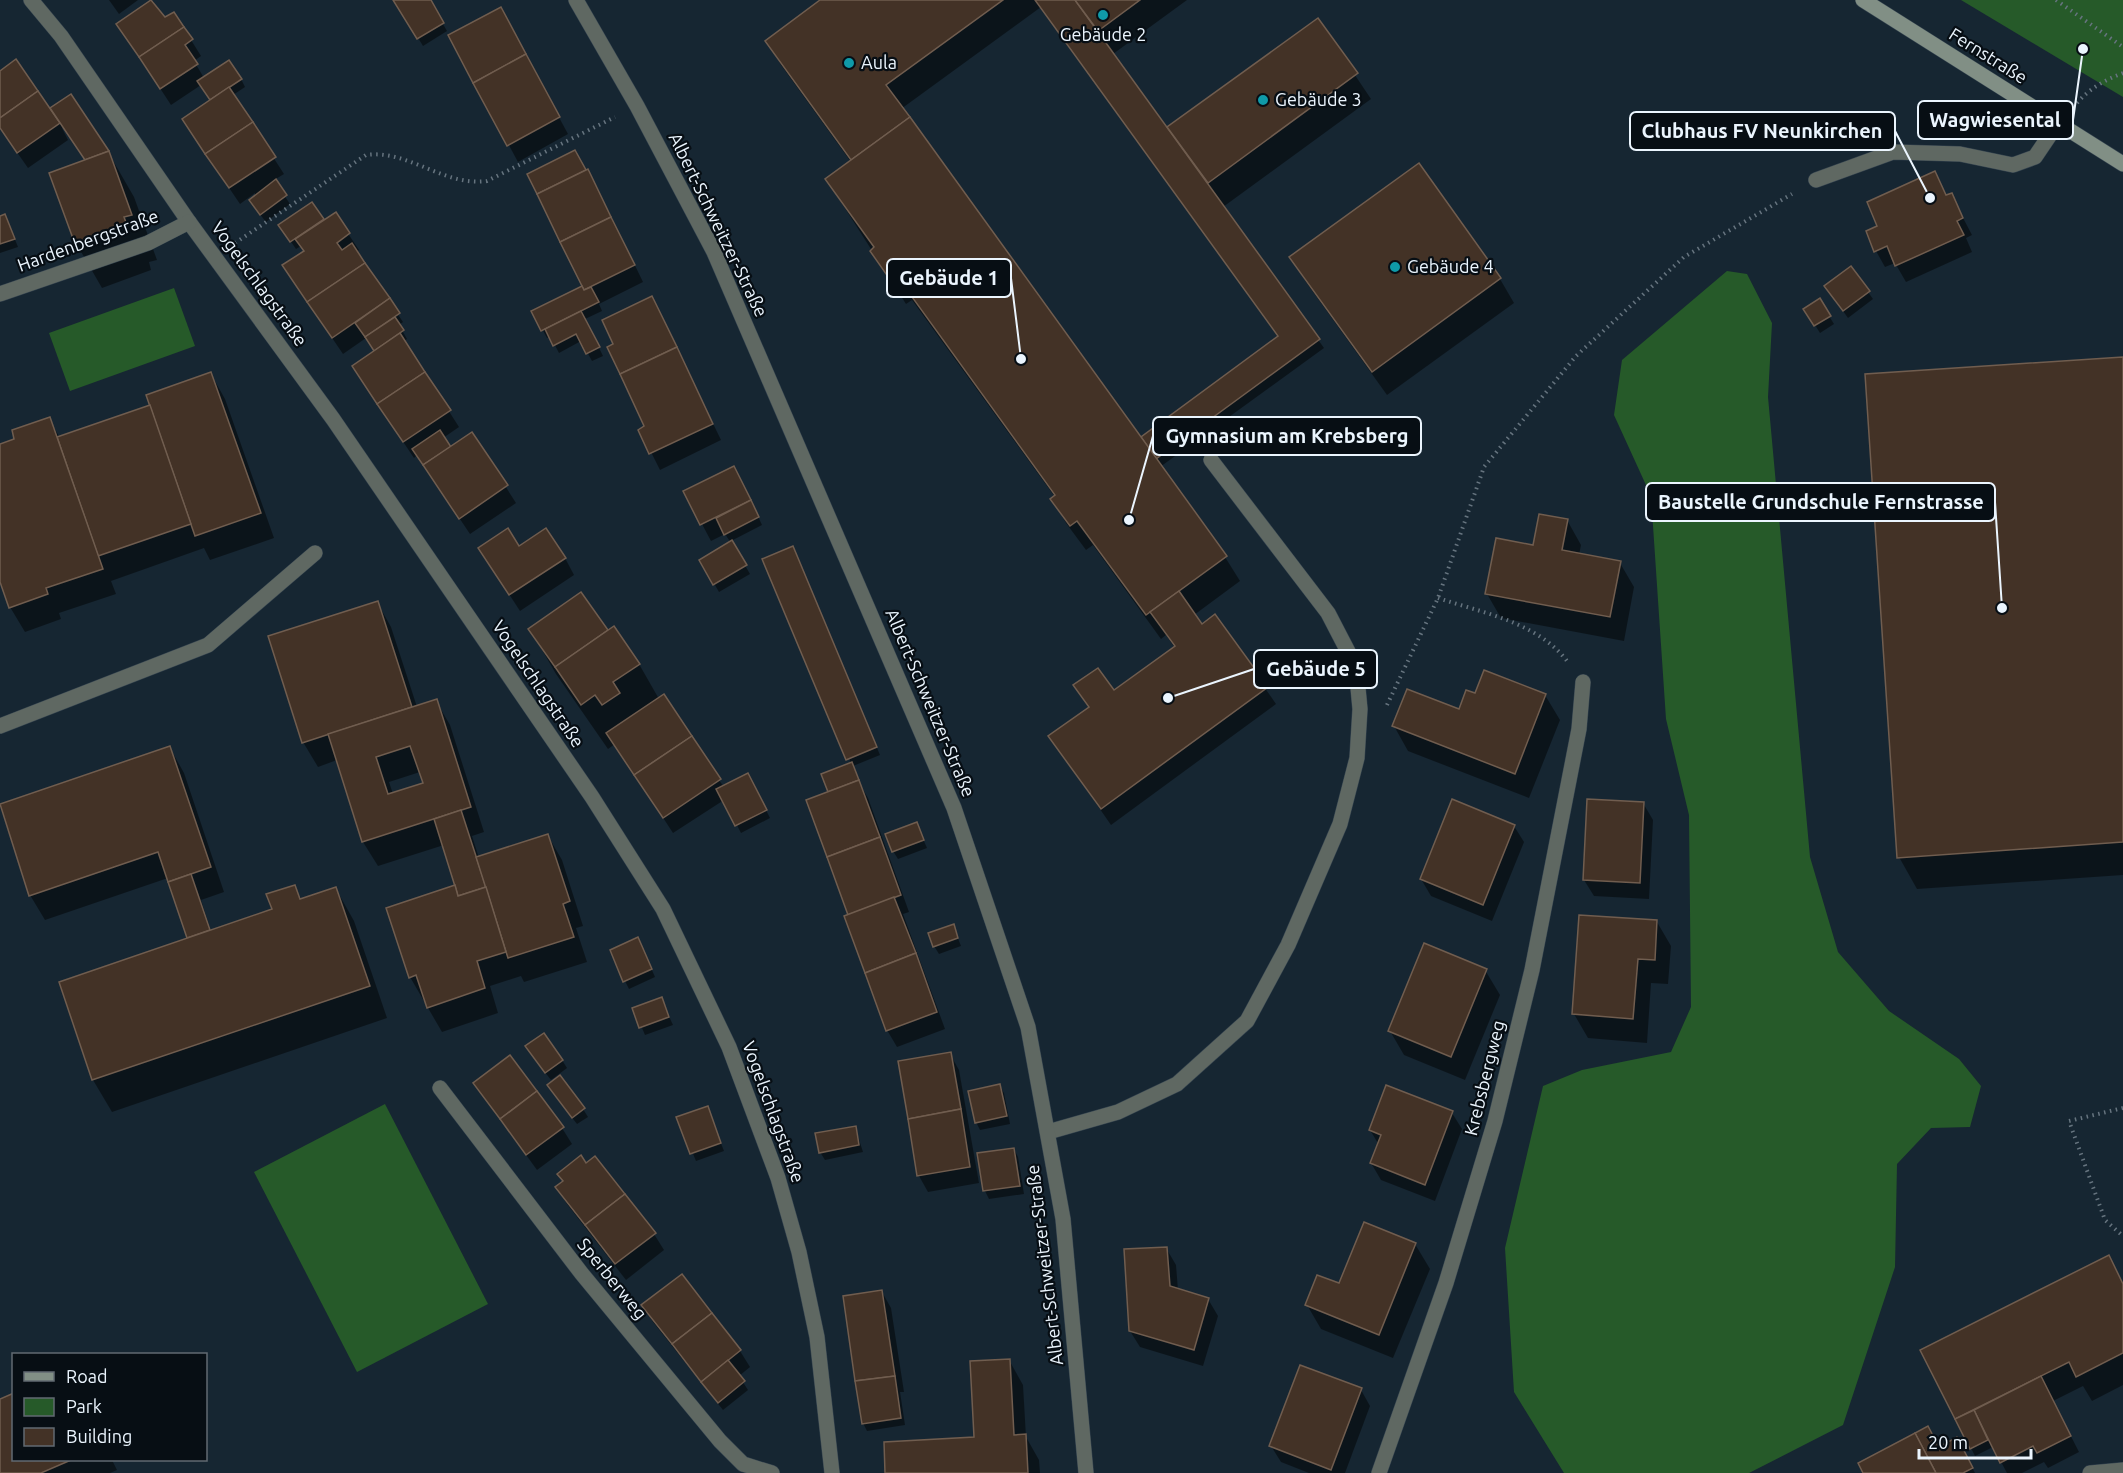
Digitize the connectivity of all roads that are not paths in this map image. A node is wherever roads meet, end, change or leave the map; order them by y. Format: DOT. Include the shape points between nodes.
graph roads {
  1 [pos="31,0"];
  2 [pos="576,0"];
  3 [pos="1863,0"];
  4 [pos="2058,123"];
  5 [pos="2123,164"];
  6 [pos="1816,180"];
  7 [pos="189,222"];
  8 [pos="0,294"];
  9 [pos="1210,459"];
  10 [pos="315,553"];
  11 [pos="1583,682"];
  12 [pos="0,726"];
  13 [pos="440,1088"];
  14 [pos="1048,1132"];
  15 [pos="2123,1470"];
  16 [pos="772,1473"];
  17 [pos="832,1473"];
  18 [pos="1086,1473"];
  19 [pos="1379,1473"];
  20 [pos="2090,1473"];
  1 -- 7 [label="street, Vogelschlagstraße" via="62,36"];
  2 -- 14 [label="street, Albert-Schweitzer-Straße" via="714,252 954,808 1028,1027"];
  3 -- 4 [label="main road, Fernstraße"];
  4 -- 5 [label="main road, Fernstraße"];
  4 -- 6 [label="street" via="2035,158 2013,165 1960,154 1893,152"];
  7 -- 8 [label="street, Hardenbergstraße" via="148,243"];
  7 -- 17 [label="street, Vogelschlagstraße" via="333,419 592,797 663,909 729,1047 778,1178 817,1337"];
  9 -- 14 [label="street" via="1328,613 1356,667 1360,709 1357,758 1340,824 1288,945 1247,1021 1177,1084 1118,1112"];
  10 -- 12 [label="street" via="208,645"];
  11 -- 19 [label="street, Krebsbergweg" via="1579,729 1532,970 1496,1121 1446,1282"];
  13 -- 16 [label="street, Sperberweg" via="582,1274 720,1441 743,1464"];
  14 -- 18 [label="street, Albert-Schweitzer-Straße" via="1063,1219"];
  15 -- 20 [label="street"];
}
